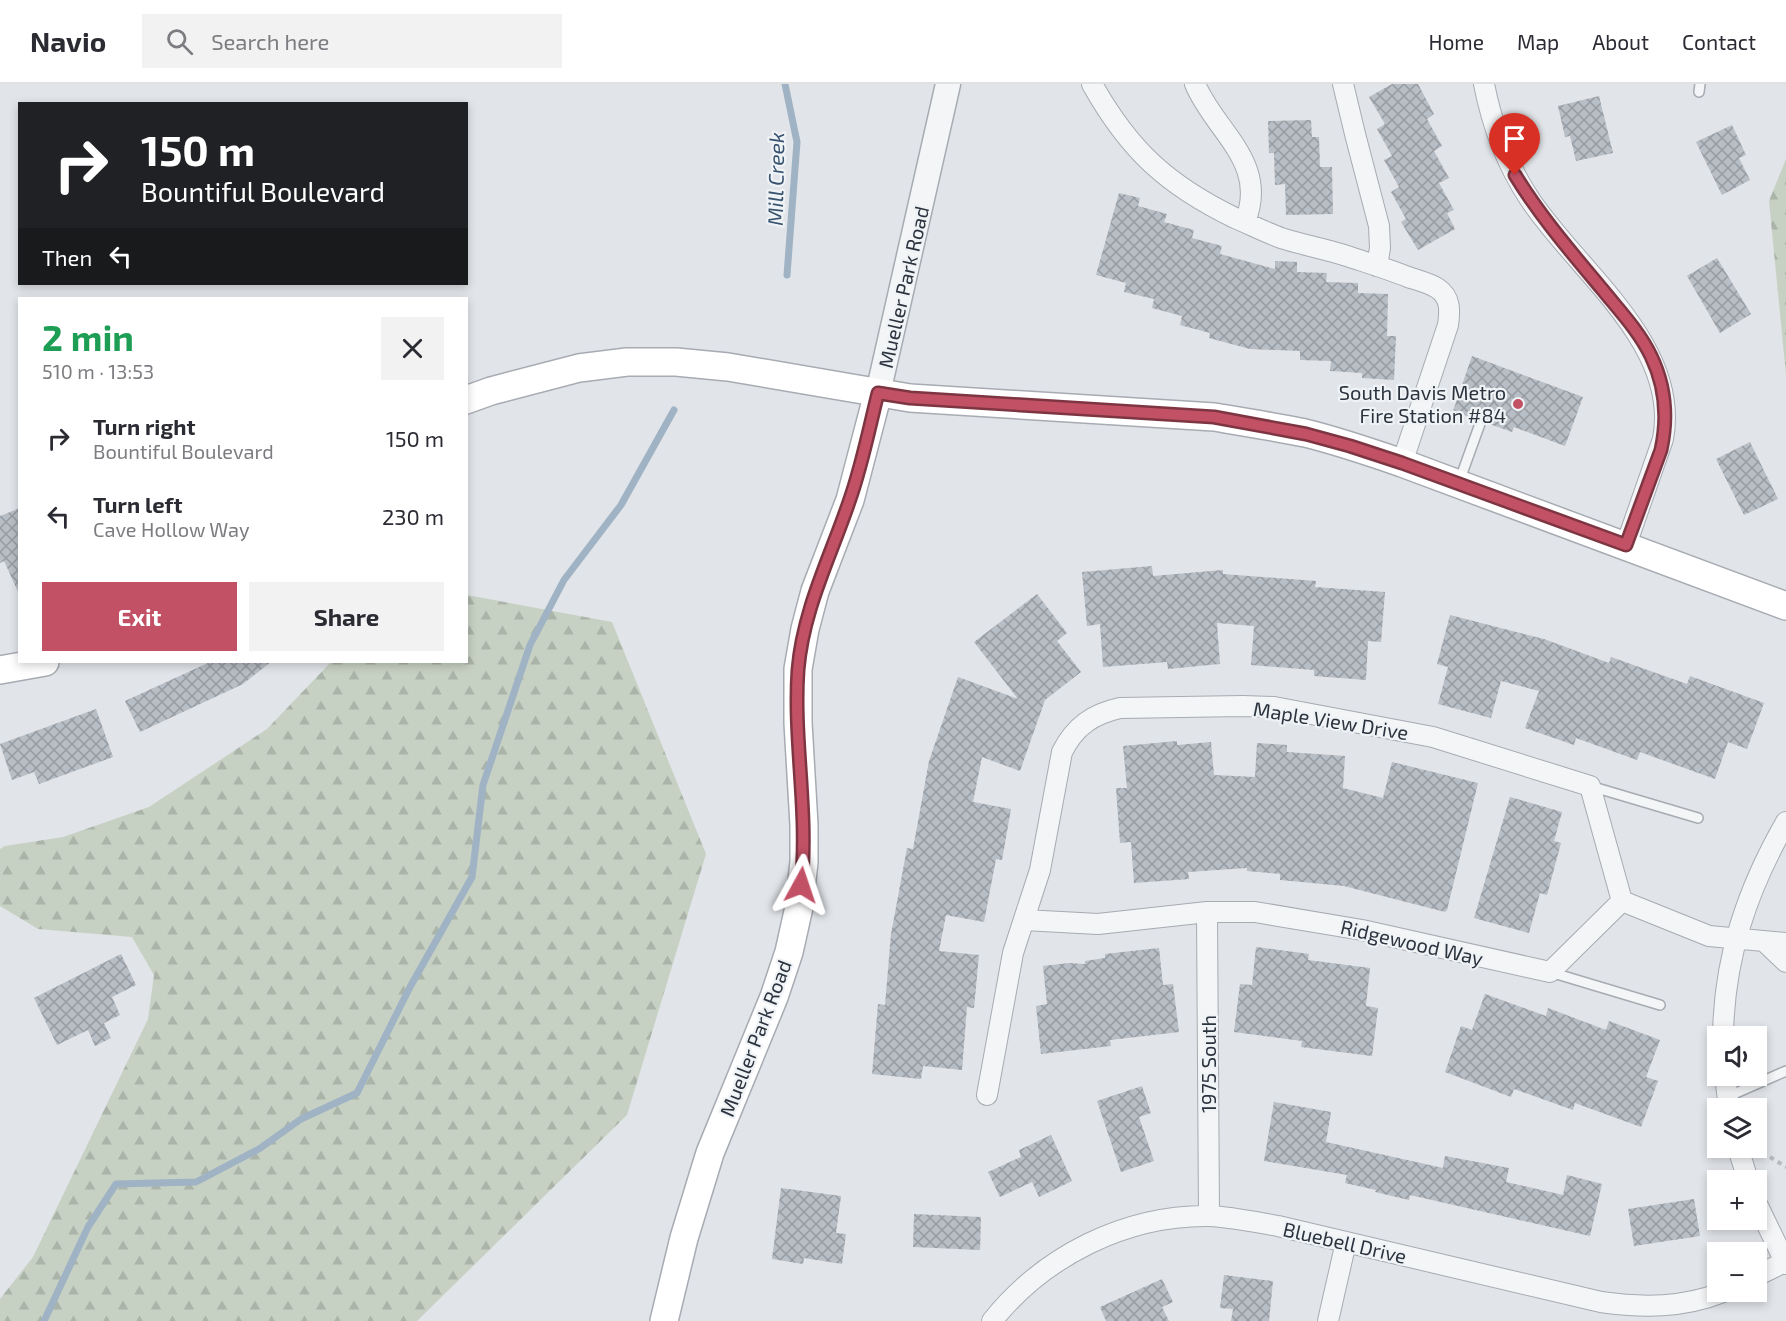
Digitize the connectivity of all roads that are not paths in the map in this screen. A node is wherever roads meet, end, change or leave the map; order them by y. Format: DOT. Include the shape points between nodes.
graph roads {
  1 [pos="948,84"];
  2 [pos="1092,84"];
  3 [pos="1195,84"];
  4 [pos="1343,84"];
  5 [pos="1484,84"];
  6 [pos="1245,222"];
  7 [pos="1377,266"];
  8 [pos="878,393"];
  9 [pos="468,399"];
  10 [pos="1481,421"];
  11 [pos="1402,463"];
  12 [pos="1458,484"];
  13 [pos="1626,545"];
  14 [pos="1786,606"];
  15 [pos="39,663"];
  16 [pos="0,670"];
  17 [pos="1590,786"];
  18 [pos="1698,818"];
  19 [pos="1786,822"];
  20 [pos="1622,901"];
  21 [pos="1207,912"];
  22 [pos="1024,920"];
  23 [pos="1735,939"];
  24 [pos="1764,942"];
  25 [pos="1786,943"];
  26 [pos="1786,962"];
  27 [pos="1550,972"];
  28 [pos="1660,1005"];
  29 [pos="1723,1026"];
  30 [pos="1786,1071"];
  31 [pos="987,1095"];
  32 [pos="1737,1098"];
  33 [pos="1209,1216"];
  34 [pos="1767,1224"];
  35 [pos="1346,1242"];
  36 [pos="1786,1263"];
  37 [pos="1767,1271"];
  38 [pos="1707,1297"];
  39 [pos="664,1321"];
  40 [pos="992,1321"];
  41 [pos="1328,1321"];
  1 -- 8 [label="street, Mueller Park Road"];
  2 -- 6 [label="street" via="1119,129 1157,170 1198,199"];
  3 -- 6 [label="street" via="1243,162 1252,191"];
  4 -- 7 [label="street" via="1379,226"];
  5 -- 13 [label="street" via="1502,148 1520,183 1638,334 1659,379 1665,433"];
  6 -- 7 [label="street" via="1283,238"];
  7 -- 11 [label="street" via="1439,289 1450,310"];
  8 -- 9 [label="main road" via="728,367 627,362 579,368"];
  8 -- 11 [label="main road" via="1214,417 1306,434"];
  8 -- 39 [label="main road, Mueller Park Road" via="850,500 815,591 798,669 804,862 789,952 710,1153"];
  10 -- 12 [label="lane"];
  11 -- 12 [label="main road"];
  12 -- 13 [label="main road"];
  13 -- 14 [label="main road"];
  15 -- 16 [label="main road"];
  17 -- 18 [label="lane"];
  17 -- 20 [label="street"];
  17 -- 22 [label="street, Maple View Drive" via="1433,737 1274,707 1106,711 1079,727 1062,752 1040,870"];
  19 -- 23 [label="street" via="1756,881"];
  20 -- 23 [label="street" via="1709,936"];
  20 -- 27 [label="street"];
  21 -- 22 [label="street, Ridgewood Way" via="1098,924"];
  21 -- 27 [label="street, Ridgewood Way" via="1256,912 1304,919"];
  21 -- 33 [label="street, 1975 South"];
  22 -- 31 [label="street, Maple View Drive" via="1013,953"];
  23 -- 24 [label="street"];
  23 -- 29 [label="street"];
  24 -- 25 [label="street"];
  24 -- 26 [label="street"];
  27 -- 28 [label="lane"];
  30 -- 32 [label="lane"];
  33 -- 35 [label="street, Bluebell Drive"];
  33 -- 40 [label="street, Bluebell Drive" via="1136,1225 1102,1237 1039,1275"];
  34 -- 36 [label="street"];
  35 -- 38 [label="street, Bluebell Drive" via="1627,1306 1682,1304"];
  35 -- 41 [label="street"];
  36 -- 37 [label="street"];
}
